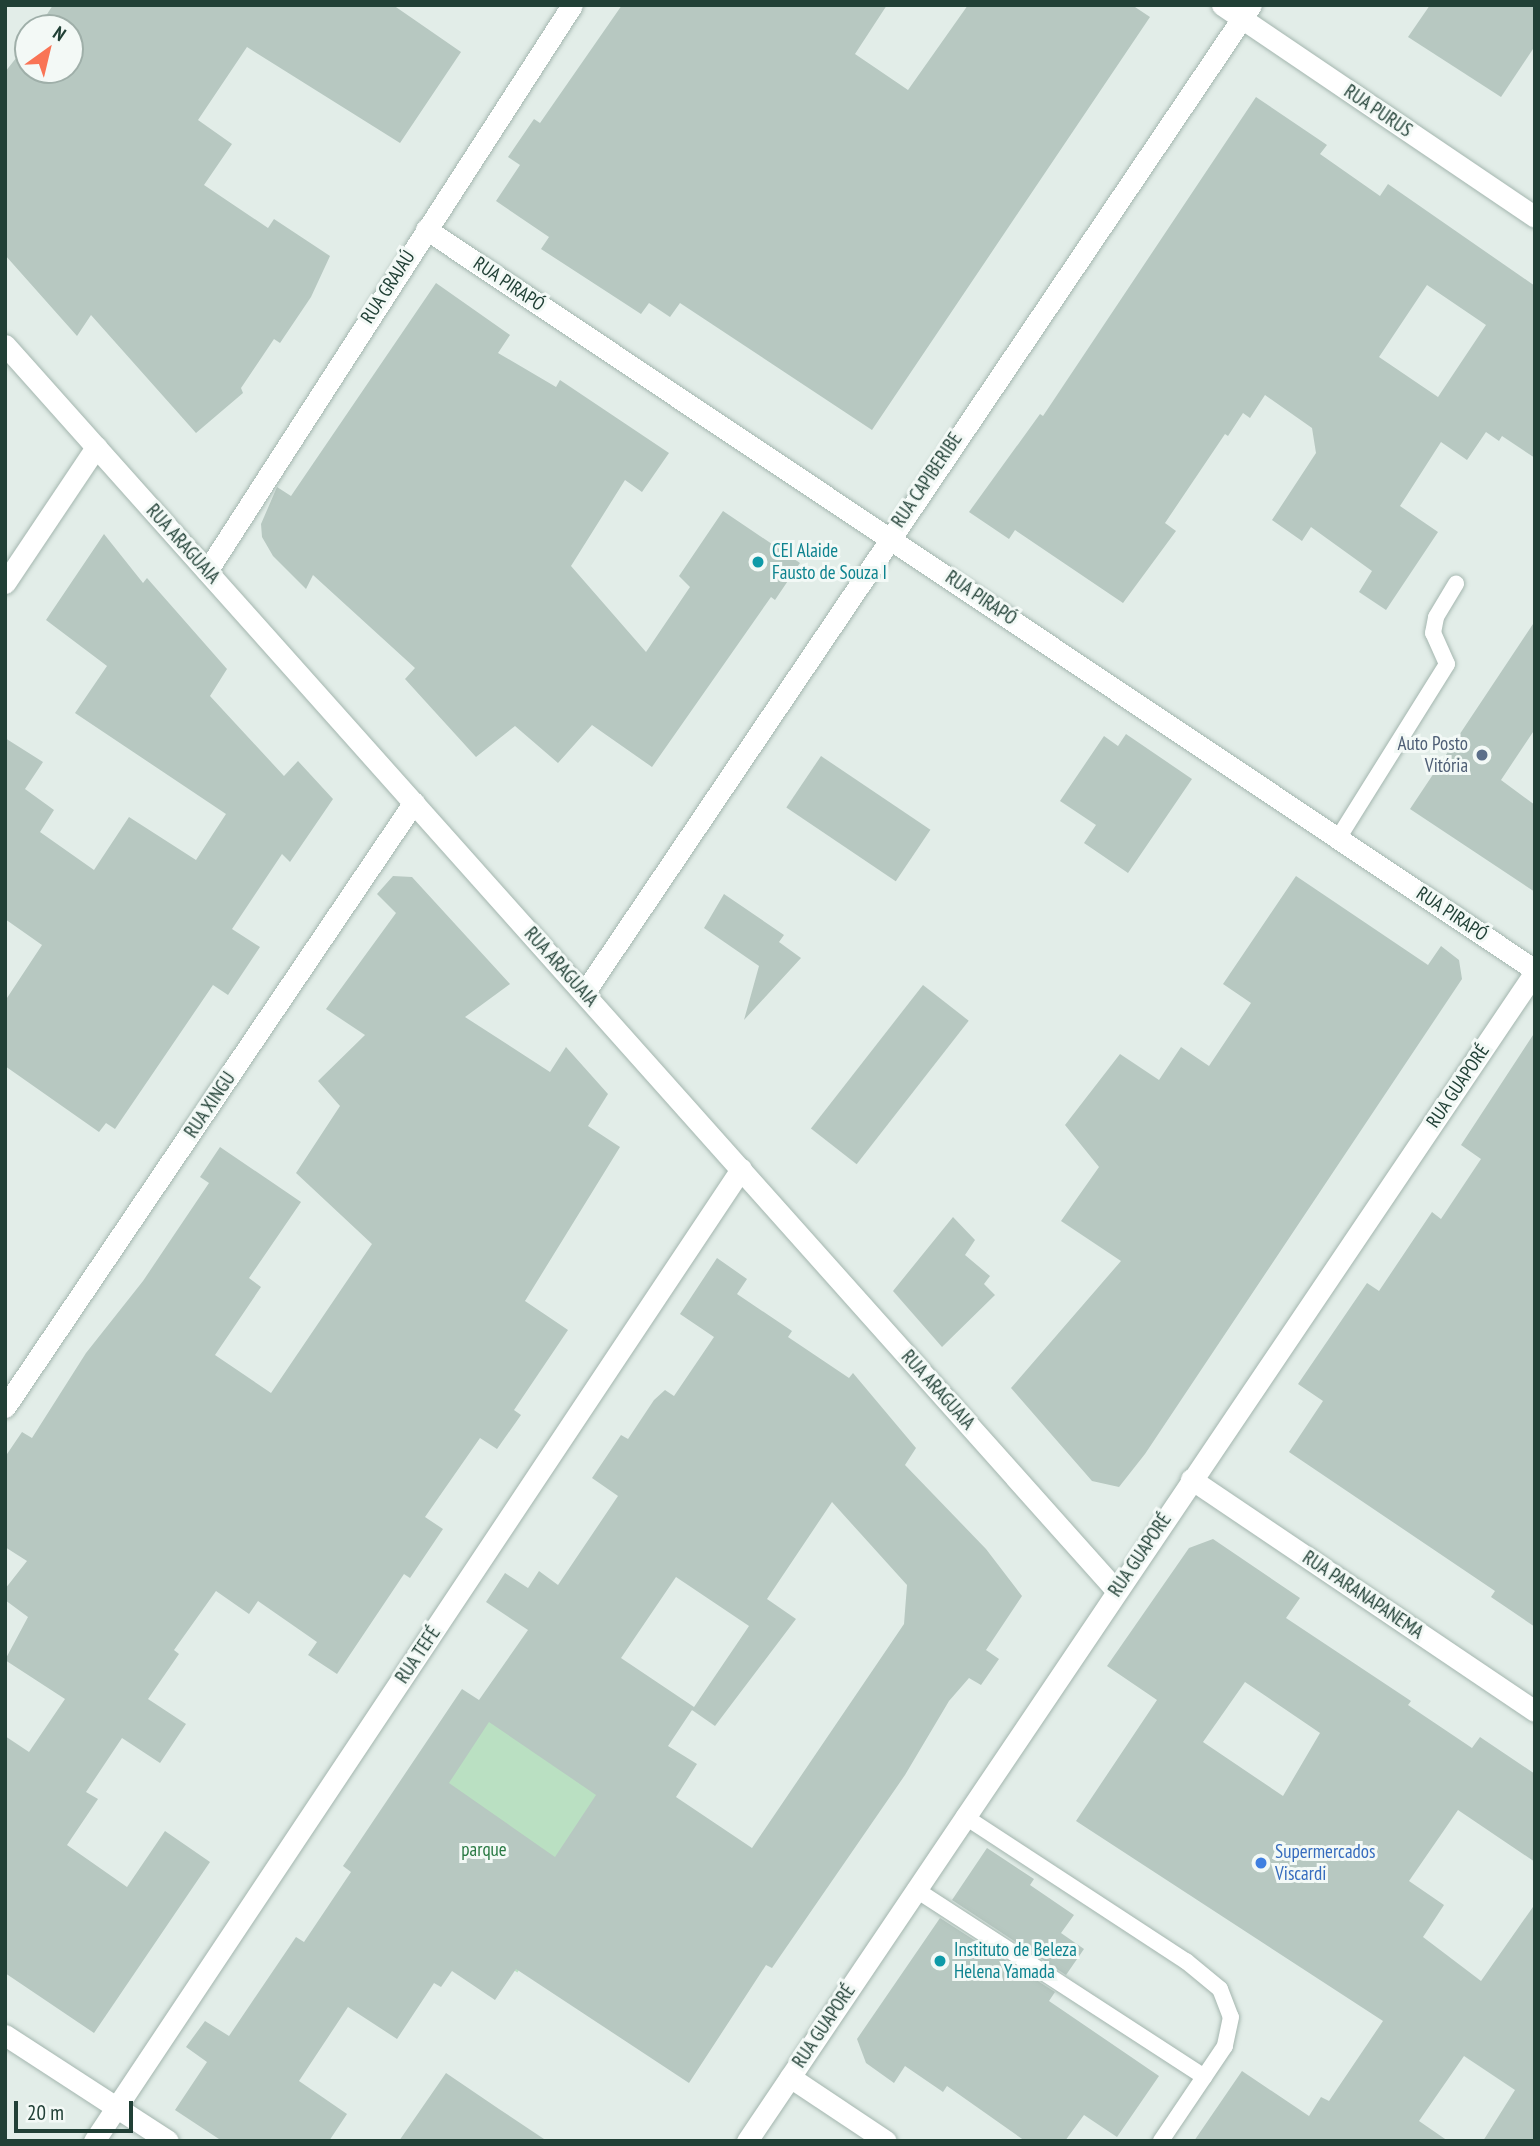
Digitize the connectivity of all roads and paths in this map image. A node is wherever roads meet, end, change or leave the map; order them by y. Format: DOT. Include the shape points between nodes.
graph roads {
  1 [pos="572,5"];
  2 [pos="1222,5"];
  3 [pos="1247,12"];
  4 [pos="1535,217"];
  5 [pos="426,229"];
  6 [pos="5,345"];
  7 [pos="96,447"];
  8 [pos="889,537"];
  9 [pos="207,571"];
  10 [pos="5,583"];
  11 [pos="1456,584"];
  12 [pos="414,802"];
  13 [pos="1339,837"];
  14 [pos="1535,971"];
  15 [pos="584,993"];
  16 [pos="741,1169"];
  17 [pos="5,1407"];
  18 [pos="1191,1479"];
  19 [pos="1116,1590"];
  20 [pos="1535,1711"];
  21 [pos="964,1816"];
  22 [pos="915,1889"];
  23 [pos="5,2035"];
  24 [pos="790,2077"];
  25 [pos="1204,2077"];
  26 [pos="117,2107"];
  27 [pos="94,2141"];
  28 [pos="168,2141"];
  29 [pos="747,2141"];
  30 [pos="886,2141"];
  31 [pos="1161,2141"];
  1 -- 5 [label="street, RUA GRAJAÚ"];
  2 -- 3 [label="street, RUA PURUS"];
  3 -- 4 [label="street, RUA PURUS"];
  3 -- 8 [label="street, RUA CAPIBERIBE"];
  5 -- 8 [label="street, RUA PIRAPÓ"];
  5 -- 9 [label="street, RUA GRAJAÚ"];
  6 -- 7 [label="street, RUA ARAGUAIA"];
  7 -- 9 [label="street, RUA ARAGUAIA"];
  7 -- 10 [label="street"];
  8 -- 13 [label="street, RUA PIRAPÓ"];
  8 -- 15 [label="street, RUA CAPIBERIBE"];
  9 -- 12 [label="street, RUA ARAGUAIA"];
  11 -- 13 [label="lane" via="1436,617 1433,633 1447,664"];
  12 -- 15 [label="street, RUA ARAGUAIA"];
  12 -- 17 [label="street, RUA XINGU"];
  13 -- 14 [label="street, RUA PIRAPÓ"];
  14 -- 18 [label="street, RUA GUAPORÉ"];
  15 -- 16 [label="street, RUA ARAGUAIA"];
  16 -- 19 [label="street, RUA ARAGUAIA"];
  16 -- 26 [label="street, RUA TEFÉ"];
  18 -- 19 [label="street, RUA GUAPORÉ"];
  18 -- 20 [label="street, RUA PARANAPANEMA"];
  19 -- 21 [label="street, RUA GUAPORÉ"];
  21 -- 22 [label="street, RUA GUAPORÉ"];
  21 -- 25 [label="lane" via="1186,1961 1220,1989 1231,2017 1225,2046"];
  22 -- 24 [label="street, RUA GUAPORÉ"];
  22 -- 25 [label="lane"];
  23 -- 26 [label="street"];
  24 -- 29 [label="street, RUA GUAPORÉ"];
  24 -- 30 [label="street"];
  25 -- 31 [label="lane"];
  26 -- 27 [label="street, RUA TEFÉ"];
  26 -- 28 [label="street"];
}
